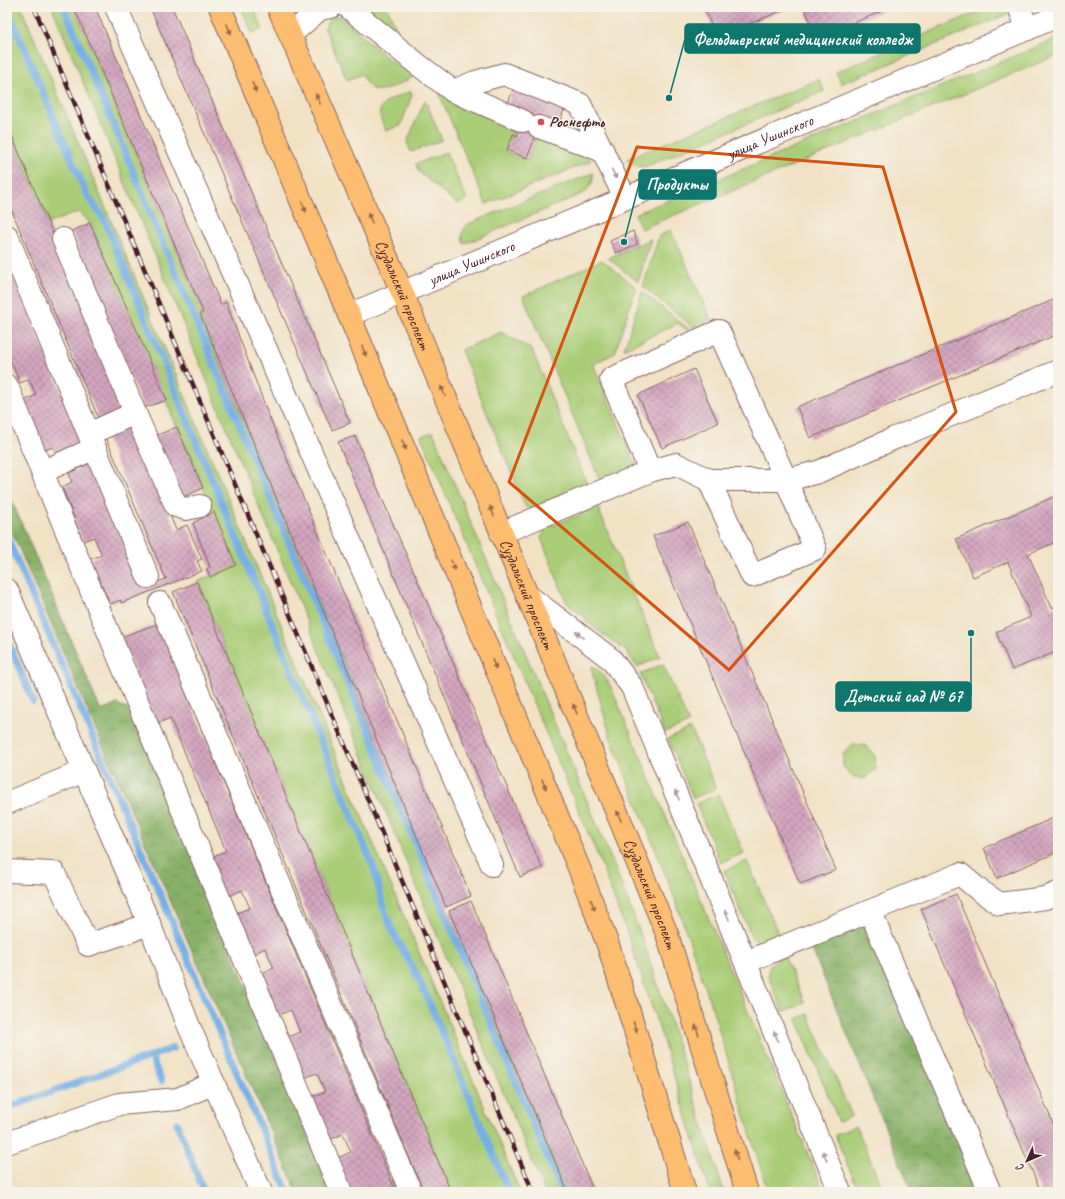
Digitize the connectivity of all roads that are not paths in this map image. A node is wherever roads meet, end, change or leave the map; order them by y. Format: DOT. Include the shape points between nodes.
graph roads {
  1 [pos="116,7"];
  2 [pos="220,7"];
  3 [pos="278,7"];
  4 [pos="331,7"];
  5 [pos="348,7"];
  6 [pos="1019,7"];
  7 [pos="1058,16"];
  8 [pos="1028,29"];
  9 [pos="290,35"];
  10 [pos="453,91"];
  11 [pos="603,151"];
  12 [pos="625,198"];
  13 [pos="7,236"];
  14 [pos="63,239"];
  15 [pos="402,292"];
  16 [pos="349,315"];
  17 [pos="1058,371"];
  18 [pos="7,386"];
  19 [pos="135,413"];
  20 [pos="92,441"];
  21 [pos="650,471"];
  22 [pos="42,472"];
  23 [pos="709,480"];
  24 [pos="786,480"];
  25 [pos="200,506"];
  26 [pos="501,533"];
  27 [pos="148,577"];
  28 [pos="7,590"];
  29 [pos="527,595"];
  30 [pos="160,603"];
  31 [pos="84,771"];
  32 [pos="7,803"];
  33 [pos="492,865"];
  34 [pos="7,871"];
  35 [pos="1058,893"];
  36 [pos="870,911"];
  37 [pos="149,923"];
  38 [pos="746,962"];
  39 [pos="214,1082"];
  40 [pos="7,1143"];
  41 [pos="261,1192"];
  42 [pos="341,1192"];
  43 [pos="411,1192"];
  44 [pos="685,1192"];
  45 [pos="747,1192"];
  46 [pos="840,1192"];
  47 [pos="990,1192"];
  1 -- 33 [label="street"];
  2 -- 16 [label="main road, one-way"];
  3 -- 9 [label="main road, Суздальский проспект"];
  4 -- 9 [label="street" via="320,9"];
  5 -- 10 [label="street"];
  6 -- 8 [label="street"];
  7 -- 8 [label="street, улица Ушинского"];
  8 -- 12 [label="street, улица Ушинского"];
  15 -- 9 [label="main road, Суздальский проспект, one-way"];
  10 -- 11 [label="street"];
  10 -- 11 [label="street" via="504,74 580,104"];
  11 -- 12 [label="street, one-way"];
  12 -- 15 [label="street, улица Ушинского"];
  13 -- 20 [label="street"];
  14 -- 19 [label="street"];
  15 -- 16 [label="street, улица Ушинского"];
  26 -- 15 [label="main road, Суздальский проспект, one-way"];
  16 -- 44 [label="main road, one-way" via="579,868 608,945"];
  17 -- 24 [label="street" via="818,472"];
  18 -- 22 [label="street"];
  19 -- 20 [label="street"];
  19 -- 25 [label="street" via="176,506 186,509"];
  20 -- 22 [label="street"];
  20 -- 27 [label="street"];
  21 -- 23 [label="street" via="676,464"];
  21 -- 24 [label="street" via="611,379 719,331"];
  21 -- 26 [label="street"];
  22 -- 42 [label="street"];
  23 -- 24 [label="street"];
  23 -- 24 [label="street" via="752,576 815,549"];
  26 -- 29 [label="main road, Суздальский проспект"];
  28 -- 31 [label="street"];
  38 -- 29 [label="street, one-way" via="632,687 612,659"];
  45 -- 29 [label="main road, Суздальский проспект, one-way" via="667,934"];
  30 -- 43 [label="street"];
  31 -- 32 [label="street"];
  31 -- 37 [label="street"];
  34 -- 37 [label="street" via="54,873 88,945"];
  35 -- 36 [label="street" via="1045,898 1000,904 960,874"];
  36 -- 38 [label="street"];
  36 -- 47 [label="street"];
  37 -- 39 [label="street" via="188,1024"];
  46 -- 38 [label="street, one-way"];
  39 -- 40 [label="street" via="178,1099 119,1104"];
  39 -- 41 [label="street"];
}
